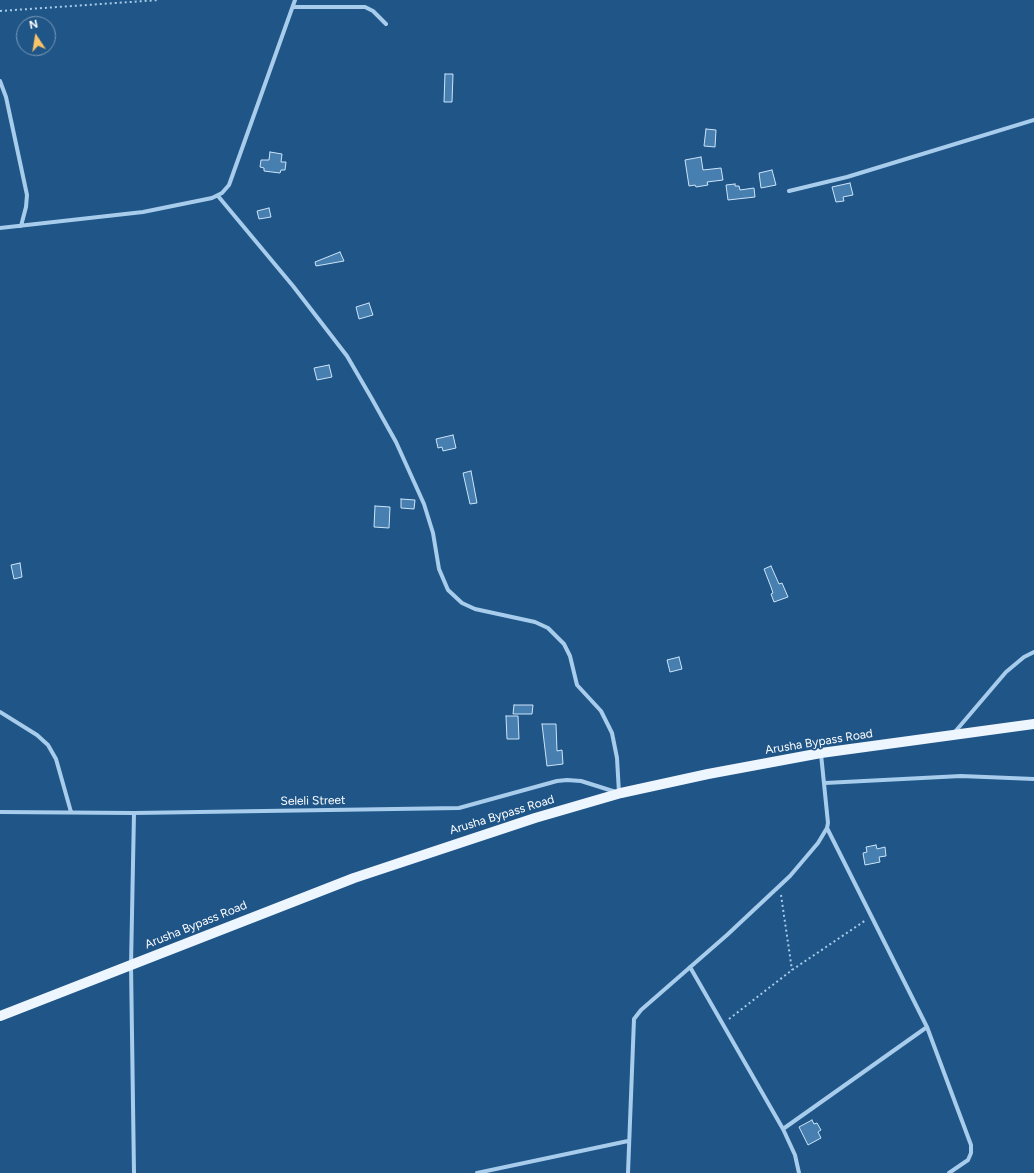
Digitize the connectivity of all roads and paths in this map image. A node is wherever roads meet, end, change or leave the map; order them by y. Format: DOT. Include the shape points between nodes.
graph roads {
  1 [pos="159,0"];
  2 [pos="295,0"];
  3 [pos="292,7"];
  4 [pos="0,11"];
  5 [pos="386,24"];
  6 [pos="0,81"];
  7 [pos="1034,120"];
  8 [pos="789,191"];
  9 [pos="218,196"];
  10 [pos="21,226"];
  11 [pos="0,228"];
  12 [pos="1034,652"];
  13 [pos="0,712"];
  14 [pos="1034,724"];
  15 [pos="952,735"];
  16 [pos="821,753"];
  17 [pos="1034,779"];
  18 [pos="825,783"];
  19 [pos="620,793"];
  20 [pos="0,812"];
  21 [pos="71,812"];
  22 [pos="134,813"];
  23 [pos="827,828"];
  24 [pos="780,885"];
  25 [pos="872,916"];
  26 [pos="132,965"];
  27 [pos="690,967"];
  28 [pos="792,970"];
  29 [pos="0,1016"];
  30 [pos="723,1024"];
  31 [pos="927,1027"];
  32 [pos="783,1129"];
  33 [pos="628,1141"];
  34 [pos="134,1173"];
  35 [pos="477,1173"];
  36 [pos="628,1173"];
  37 [pos="799,1173"];
  38 [pos="949,1173"];
  1 -- 4 [label="path"];
  2 -- 3 [label="street"];
  3 -- 5 [label="street" via="365,7"];
  3 -- 9 [label="street" via="229,185"];
  6 -- 10 [label="street" via="27,195"];
  7 -- 8 [label="street" via="847,177"];
  9 -- 10 [label="street" via="142,212"];
  9 -- 19 [label="street" via="293,286 342,350 369,393 396,442 424,504 433,534 439,569 448,590 462,604 475,609 535,622 548,628 564,644 570,656 577,685 601,711 612,733"];
  10 -- 11 [label="street"];
  12 -- 15 [label="street" via="1006,672"];
  13 -- 21 [label="street" via="37,735 48,745 56,759"];
  14 -- 15 [label="main road, Arusha Bypass Road"];
  15 -- 16 [label="main road, Arusha Bypass Road"];
  16 -- 18 [label="street"];
  16 -- 19 [label="main road, Arusha Bypass Road"];
  17 -- 18 [label="street" via="961,776"];
  18 -- 23 [label="street"];
  19 -- 22 [label="street, Seleli Street" via="580,781 567,780 459,808"];
  19 -- 26 [label="main road, Arusha Bypass Road" via="535,818 354,878"];
  20 -- 21 [label="street, Seleli Street"];
  21 -- 22 [label="street, Seleli Street"];
  22 -- 26 [label="street"];
  23 -- 24 [label="street" via="808,857"];
  23 -- 25 [label="street"];
  24 -- 27 [label="street"];
  24 -- 28 [label="path"];
  25 -- 28 [label="path"];
  25 -- 31 [label="street"];
  26 -- 29 [label="main road, Arusha Bypass Road"];
  26 -- 34 [label="street"];
  27 -- 30 [label="street"];
  27 -- 33 [label="street" via="634,1019"];
  28 -- 30 [label="path"];
  30 -- 32 [label="street"];
  31 -- 32 [label="street"];
  31 -- 38 [label="street" via="972,1150 968,1160"];
  32 -- 37 [label="street"];
  33 -- 35 [label="street"];
  33 -- 36 [label="street"];
}
